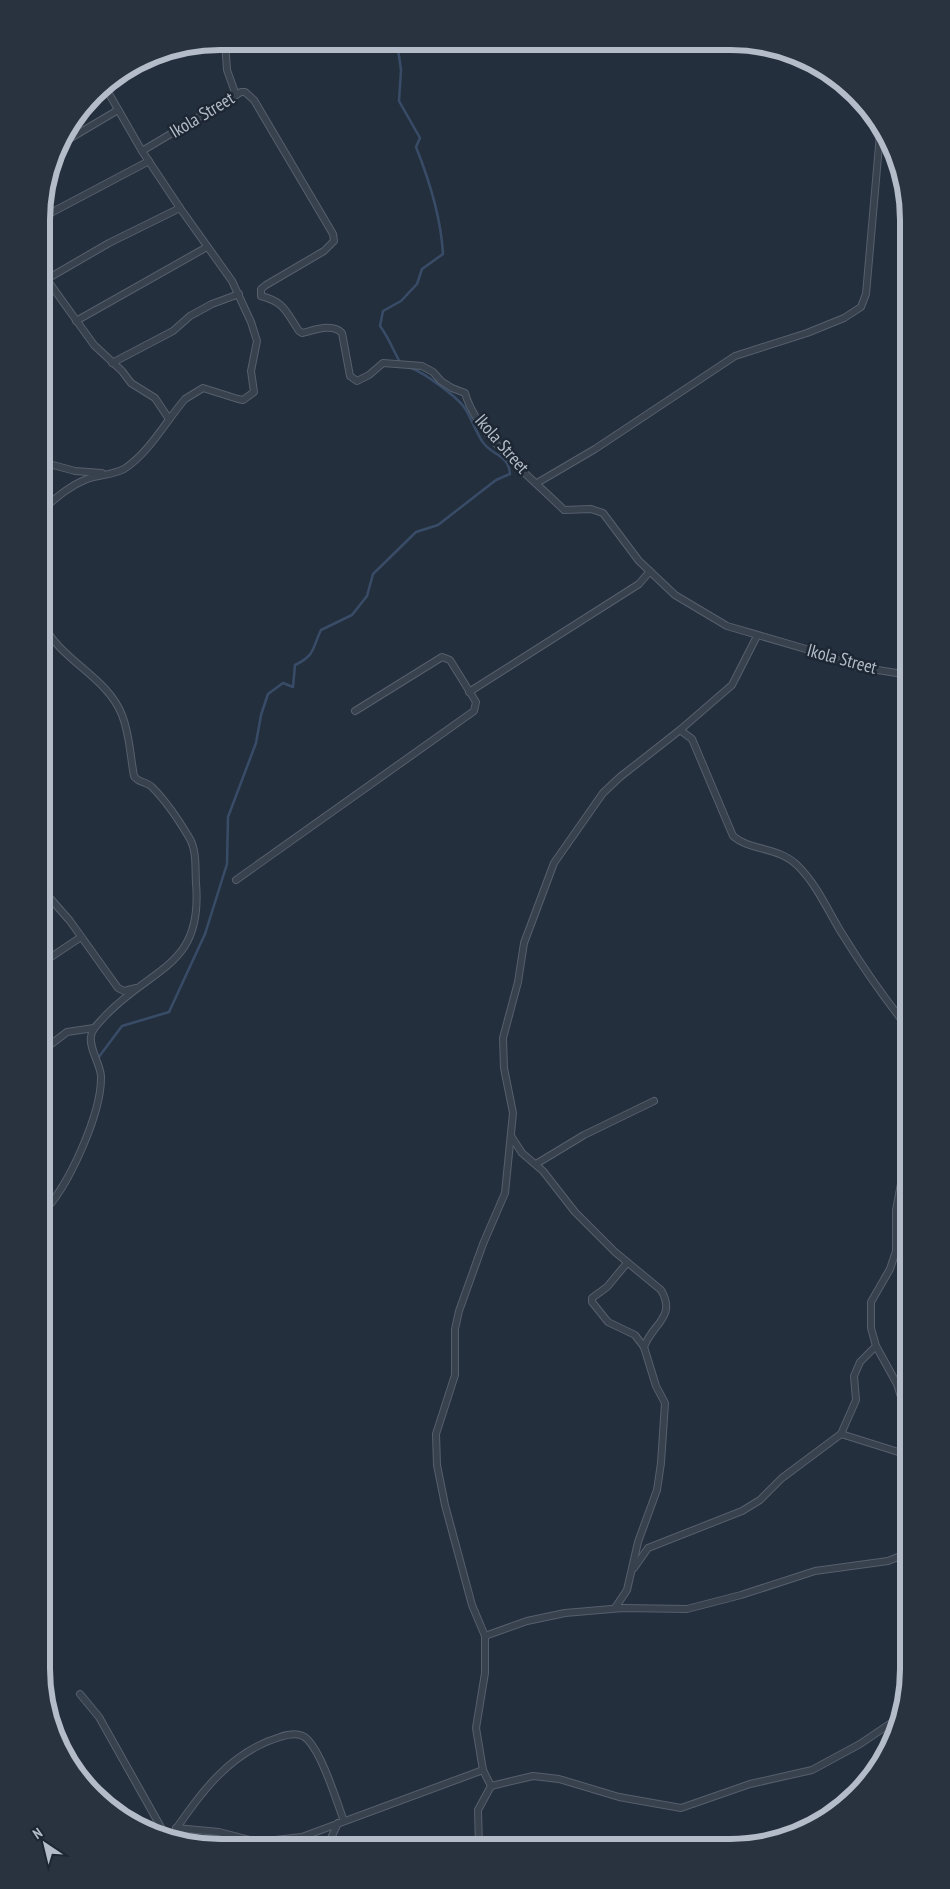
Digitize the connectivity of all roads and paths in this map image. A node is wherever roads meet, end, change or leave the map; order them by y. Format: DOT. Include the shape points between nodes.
graph roads {
  1 [pos="226,50"];
  2 [pos="108,93"];
  3 [pos="236,95"];
  4 [pos="118,110"];
  5 [pos="72,137"];
  6 [pos="879,141"];
  7 [pos="142,151"];
  8 [pos="149,160"];
  9 [pos="180,208"];
  10 [pos="50,213"];
  11 [pos="207,247"];
  12 [pos="50,274"];
  13 [pos="50,284"];
  14 [pos="239,294"];
  15 [pos="76,321"];
  16 [pos="112,363"];
  17 [pos="169,419"];
  18 [pos="50,464"];
  19 [pos="109,474"];
  20 [pos="537,483"];
  21 [pos="50,504"];
  22 [pos="650,571"];
  23 [pos="50,633"];
  24 [pos="757,636"];
  25 [pos="900,674"];
  26 [pos="470,692"];
  27 [pos="355,711"];
  28 [pos="680,730"];
  29 [pos="236,880"];
  30 [pos="50,899"];
  31 [pos="81,937"];
  32 [pos="50,958"];
  33 [pos="139,988"];
  34 [pos="900,1019"];
  35 [pos="94,1028"];
  36 [pos="50,1045"];
  37 [pos="654,1101"];
  38 [pos="511,1136"];
  39 [pos="536,1164"];
  40 [pos="900,1182"];
  41 [pos="50,1202"];
  42 [pos="627,1263"];
  43 [pos="644,1346"];
  44 [pos="876,1346"];
  45 [pos="900,1394"];
  46 [pos="840,1434"];
  47 [pos="900,1453"];
  48 [pos="900,1556"];
  49 [pos="631,1571"];
  50 [pos="615,1608"];
  51 [pos="485,1636"];
  52 [pos="80,1694"];
  53 [pos="891,1723"];
  54 [pos="483,1770"];
  55 [pos="491,1786"];
  56 [pos="341,1822"];
  57 [pos="176,1828"];
  58 [pos="163,1829"];
  59 [pos="173,1832"];
  60 [pos="245,1839"];
  61 [pos="284,1839"];
  62 [pos="331,1839"];
  63 [pos="478,1839"];
  1 -- 3 [label="street" via="227,70"];
  2 -- 4 [label="street"];
  3 -- 7 [label="street, Ikola Street"];
  3 -- 20 [label="street, Ikola Street" via="245,92 254,100 334,240 324,251 261,288 260,296 281,304 302,333 326,328 342,333 350,376 356,381 383,363 422,366 452,388 465,393 469,406 491,436"];
  4 -- 5 [label="street"];
  4 -- 7 [label="street"];
  6 -- 20 [label="street" via="866,294 861,308 807,333 735,356 595,449"];
  7 -- 8 [label="street"];
  8 -- 9 [label="street"];
  8 -- 10 [label="street"];
  9 -- 11 [label="street"];
  9 -- 12 [label="street"];
  11 -- 14 [label="street"];
  11 -- 15 [label="street"];
  13 -- 15 [label="street"];
  14 -- 16 [label="street" via="212,304 190,316 173,331"];
  14 -- 17 [label="street" via="257,341 251,372 254,392 244,400 238,400 203,388 190,395"];
  15 -- 16 [label="street"];
  16 -- 17 [label="street" via="131,383 155,398"];
  17 -- 19 [label="street" via="137,458"];
  18 -- 19 [label="street" via="75,471"];
  19 -- 21 [label="street" via="73,485"];
  20 -- 22 [label="street, Ikola Street" via="564,510 590,509 603,513"];
  22 -- 24 [label="street, Ikola Street" via="686,603 727,626"];
  22 -- 26 [label="street" via="639,584"];
  23 -- 33 [label="street" via="109,694 122,714 136,780 151,785 191,840 198,903 194,927 171,964"];
  24 -- 25 [label="street, Ikola Street" via="823,654 853,666"];
  24 -- 28 [label="street" via="732,686"];
  26 -- 27 [label="street" via="450,660 442,657"];
  26 -- 29 [label="street" via="476,702 474,711"];
  28 -- 34 [label="street" via="692,739 734,836 742,842 786,856 798,866 823,898 876,988"];
  28 -- 38 [label="street" via="620,777 604,794 554,863 547,879 524,943 518,982 503,1038 504,1068 513,1112"];
  30 -- 31 [label="street"];
  31 -- 32 [label="street"];
  31 -- 33 [label="street" via="118,988"];
  33 -- 35 [label="street" via="116,1004"];
  35 -- 36 [label="street" via="67,1032"];
  35 -- 41 [label="street" via="92,1043 101,1074 95,1112 84,1144"];
  37 -- 39 [label="street" via="584,1135"];
  38 -- 39 [label="street" via="522,1153"];
  38 -- 51 [label="street" via="505,1193 482,1244 454,1329 455,1375 436,1434 437,1465 446,1512 472,1604"];
  39 -- 42 [label="street" via="575,1212"];
  40 -- 44 [label="street" via="896,1251 890,1269 871,1302 871,1328"];
  42 -- 43 [label="street" via="661,1290 665,1298 667,1311"];
  42 -- 43 [label="street" via="607,1287 592,1298 592,1302 608,1322 635,1335"];
  43 -- 49 [label="street" via="666,1412 657,1490"];
  44 -- 45 [label="street"];
  44 -- 46 [label="street" via="860,1362 854,1376 856,1400"];
  46 -- 47 [label="street"];
  46 -- 49 [label="street" via="782,1478 760,1500 742,1511 648,1548"];
  48 -- 50 [label="street" via="888,1561 815,1571 687,1609"];
  49 -- 50 [label="street" via="627,1590"];
  50 -- 51 [label="street" via="527,1621"];
  51 -- 54 [label="street" via="485,1673 476,1728"];
  52 -- 58 [label="street" via="99,1716"];
  53 -- 55 [label="street" via="812,1770 750,1784 681,1808 619,1797 559,1779 533,1776"];
  54 -- 55 [label="street"];
  54 -- 56 [label="street"];
  55 -- 63 [label="street" via="480,1803"];
  56 -- 57 [label="street" via="318,1757 308,1740 289,1734 266,1741 231,1761"];
  56 -- 61 [label="street" via="302,1837"];
  56 -- 62 [label="street"];
  57 -- 59 [label="street"];
  57 -- 60 [label="street" via="219,1832"];
}
